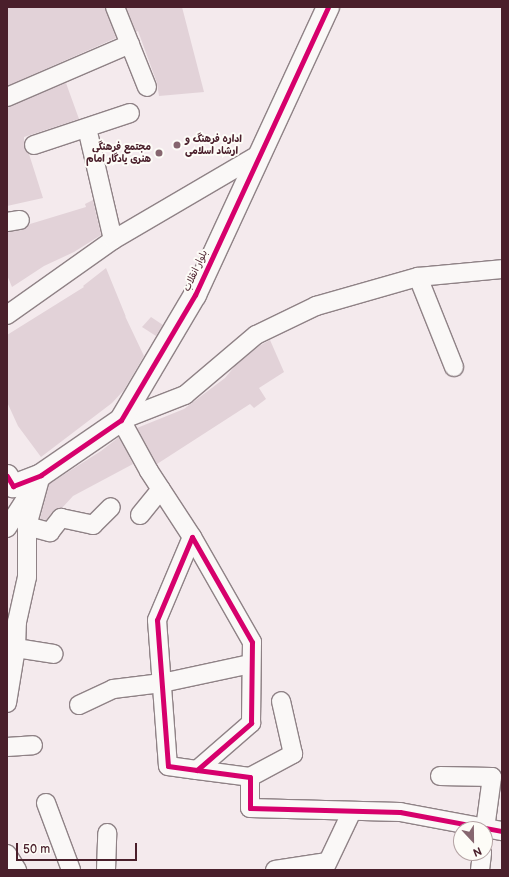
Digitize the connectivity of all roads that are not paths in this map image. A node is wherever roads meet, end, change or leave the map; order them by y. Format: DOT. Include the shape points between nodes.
graph roads {
  1 [pos="115,7"];
  2 [pos="328,7"];
  3 [pos="130,44"];
  4 [pos="147,87"];
  5 [pos="7,97"];
  6 [pos="130,113"];
  7 [pos="87,128"];
  8 [pos="34,145"];
  9 [pos="261,153"];
  10 [pos="113,240"];
  11 [pos="502,269"];
  12 [pos="418,277"];
  13 [pos="7,316"];
  14 [pos="454,367"];
  15 [pos="121,420"];
  16 [pos="41,475"];
  17 [pos="10,481"];
  18 [pos="161,489"];
  19 [pos="111,507"];
  20 [pos="140,515"];
  21 [pos="27,526"];
  22 [pos="7,528"];
  23 [pos="192,537"];
  24 [pos="16,648"];
  25 [pos="54,654"];
  26 [pos="252,664"];
  27 [pos="162,683"];
  28 [pos="281,702"];
  29 [pos="7,703"];
  30 [pos="79,705"];
  31 [pos="33,745"];
  32 [pos="7,747"];
  33 [pos="197,770"];
  34 [pos="440,776"];
  35 [pos="250,777"];
  36 [pos="46,803"];
  37 [pos="352,811"];
  38 [pos="491,821"];
  39 [pos="453,822"];
  40 [pos="107,833"];
  41 [pos="7,854"];
  42 [pos="326,866"];
  43 [pos="17,870"];
  44 [pos="71,870"];
  45 [pos="106,870"];
  46 [pos="275,870"];
  1 -- 3 [label="street"];
  2 -- 9 [label="street, بلوار انقلاب"];
  3 -- 4 [label="street"];
  3 -- 5 [label="street"];
  6 -- 7 [label="street"];
  7 -- 8 [label="street"];
  7 -- 10 [label="street"];
  9 -- 10 [label="street"];
  9 -- 15 [label="street, بلوار انقلاب" via="195,295"];
  10 -- 13 [label="street"];
  11 -- 12 [label="street"];
  12 -- 14 [label="street"];
  12 -- 15 [label="street" via="316,306 256,335 185,395"];
  15 -- 16 [label="street, بلوار انقلاب"];
  15 -- 18 [label="street"];
  16 -- 17 [label="street, بلوار انقلاب"];
  16 -- 21 [label="street"];
  16 -- 22 [label="street"];
  18 -- 20 [label="street"];
  18 -- 23 [label="street"];
  19 -- 21 [label="street" via="93,525 60,518 50,532"];
  21 -- 24 [label="street" via="27,577 17,622"];
  23 -- 26 [label="street" via="252,642"];
  23 -- 27 [label="street" via="156,620"];
  24 -- 25 [label="street"];
  24 -- 29 [label="street"];
  26 -- 27 [label="street"];
  26 -- 33 [label="street" via="251,723"];
  27 -- 30 [label="street" via="113,689"];
  27 -- 33 [label="street" via="168,766"];
  28 -- 35 [label="street" via="293,754"];
  31 -- 32 [label="street"];
  33 -- 35 [label="street"];
  34 -- 38 [label="street" via="492,777"];
  35 -- 37 [label="street" via="250,808"];
  36 -- 44 [label="street"];
  37 -- 39 [label="street" via="400,812"];
  37 -- 42 [label="street"];
  40 -- 45 [label="street"];
  41 -- 43 [label="street"];
  42 -- 46 [label="street"];
}
